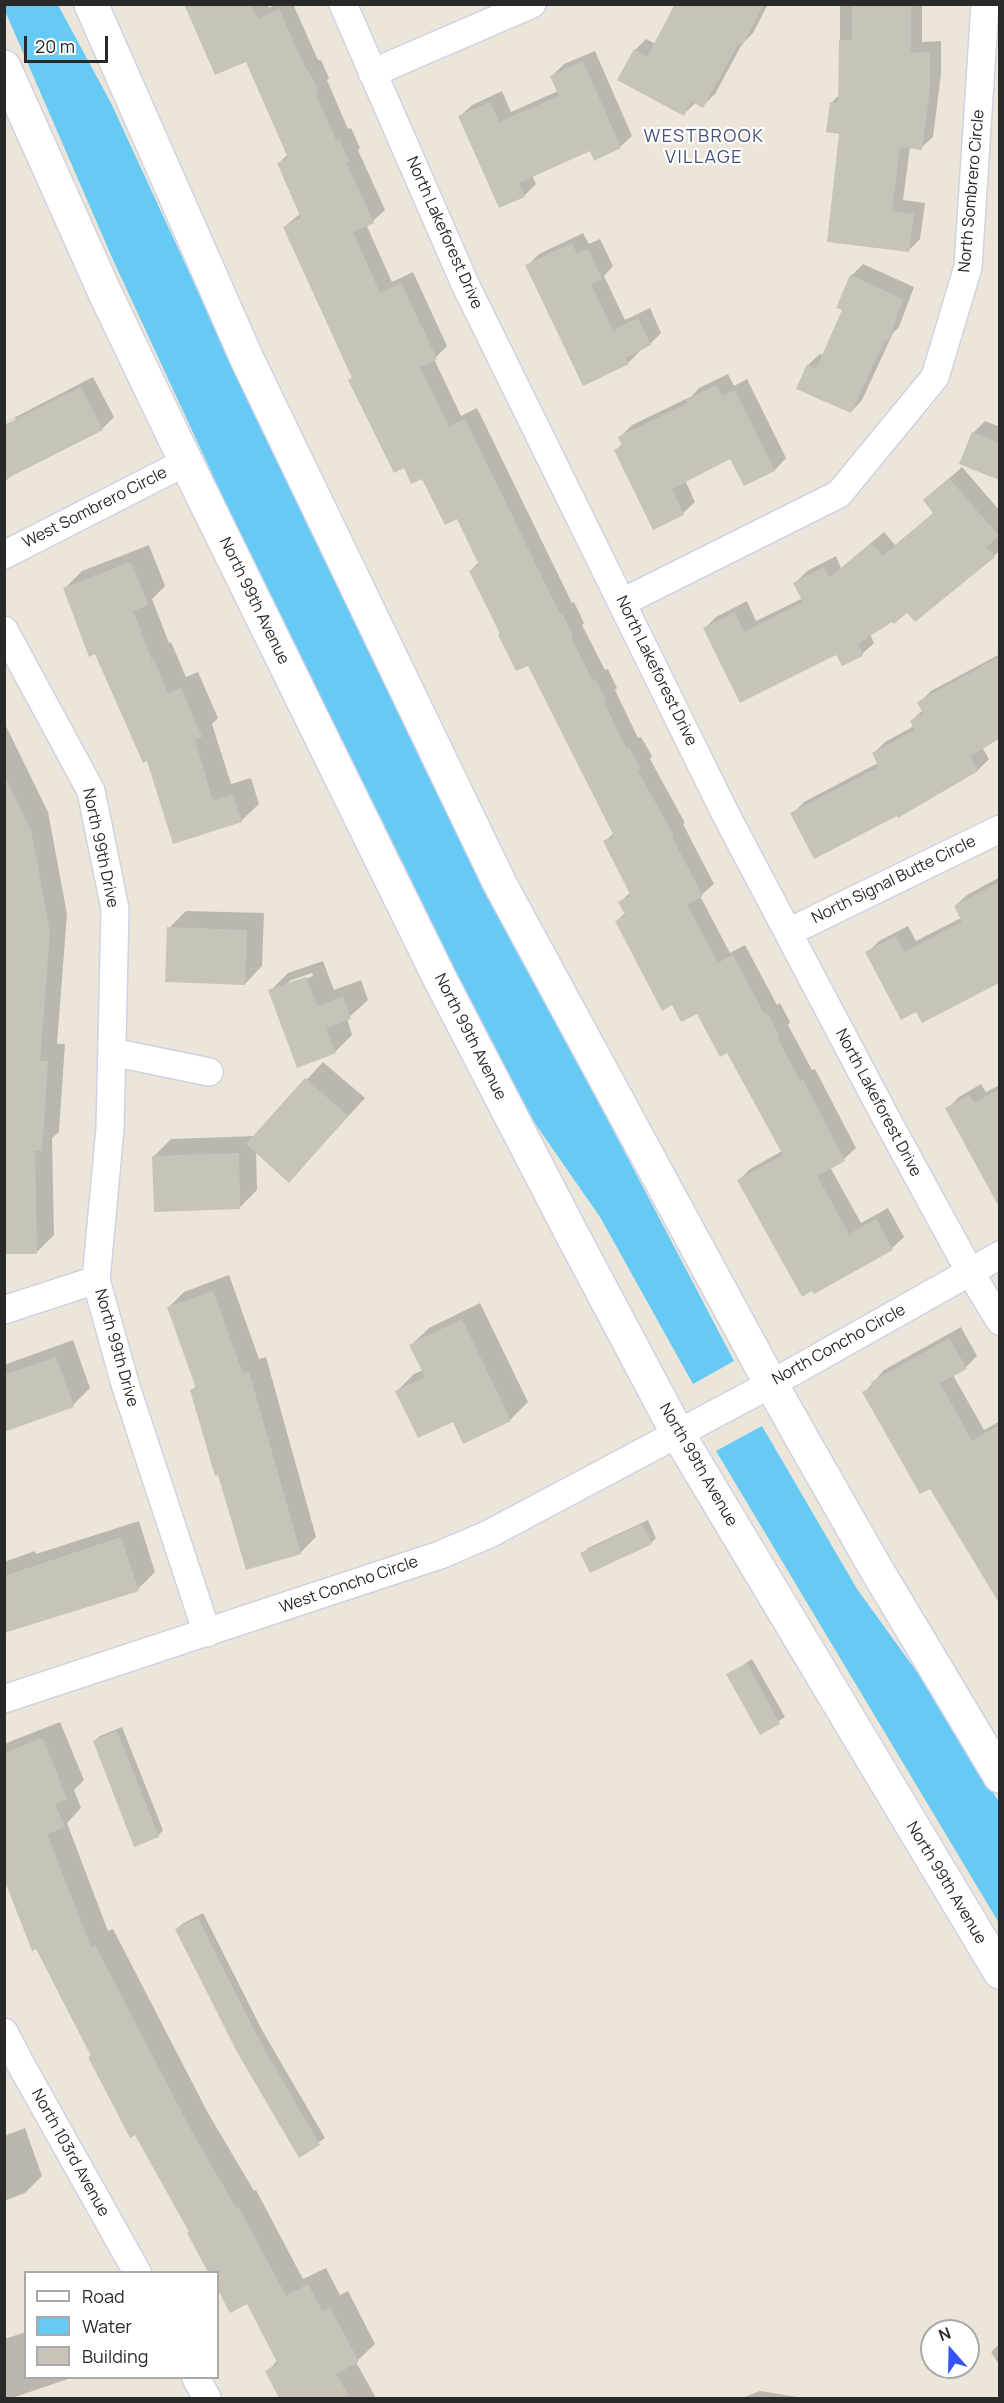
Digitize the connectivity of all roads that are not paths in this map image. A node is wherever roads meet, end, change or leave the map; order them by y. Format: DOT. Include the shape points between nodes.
graph roads {
  1 [pos="91,4"];
  2 [pos="343,4"];
  3 [pos="532,4"];
  4 [pos="985,4"];
  5 [pos="4,67"];
  6 [pos="372,73"];
  7 [pos="186,462"];
  8 [pos="4,555"];
  9 [pos="623,602"];
  10 [pos="4,630"];
  11 [pos="999,829"];
  12 [pos="789,932"];
  13 [pos="112,1052"];
  14 [pos="208,1072"];
  15 [pos="999,1255"];
  16 [pos="970,1272"];
  17 [pos="96,1280"];
  18 [pos="4,1310"];
  19 [pos="999,1321"];
  20 [pos="771,1384"];
  21 [pos="678,1434"];
  22 [pos="207,1633"];
  23 [pos="4,1699"];
  24 [pos="999,1776"];
  25 [pos="999,1971"];
  26 [pos="4,2032"];
  27 [pos="12,2066"];
  28 [pos="136,2271"];
  1 -- 20 [label="main road" via="247,358 490,863"];
  2 -- 6 [label="street, North Lakeforest Drive"];
  3 -- 6 [label="street"];
  4 -- 9 [label="street, North Sombrero Circle" via="968,267 935,377 840,494"];
  5 -- 7 [label="main road, North 99th Avenue"];
  6 -- 9 [label="street, North Lakeforest Drive" via="465,284"];
  7 -- 8 [label="street, West Sombrero Circle"];
  7 -- 21 [label="main road, North 99th Avenue" via="440,979"];
  9 -- 12 [label="street, North Lakeforest Drive" via="725,813"];
  10 -- 13 [label="street, North 99th Drive" via="91,791 115,909"];
  11 -- 12 [label="street, North Signal Butte Circle"];
  12 -- 16 [label="street, North Lakeforest Drive"];
  13 -- 14 [label="street"];
  13 -- 17 [label="street, North 99th Drive" via="110,1129"];
  15 -- 16 [label="street, North Concho Circle"];
  16 -- 19 [label="street, North Lakeforest Drive"];
  16 -- 20 [label="street, North Concho Circle"];
  17 -- 18 [label="street"];
  17 -- 22 [label="street, North 99th Drive" via="126,1387"];
  20 -- 21 [label="street, North Concho Circle"];
  20 -- 24 [label="main road"];
  21 -- 22 [label="street, West Concho Circle" via="552,1502 440,1555"];
  21 -- 25 [label="main road, North 99th Avenue"];
  22 -- 23 [label="street, West Concho Circle"];
  26 -- 27 [label="street, North 103rd Avenue"];
  27 -- 28 [label="street, North 103rd Avenue"];
}
